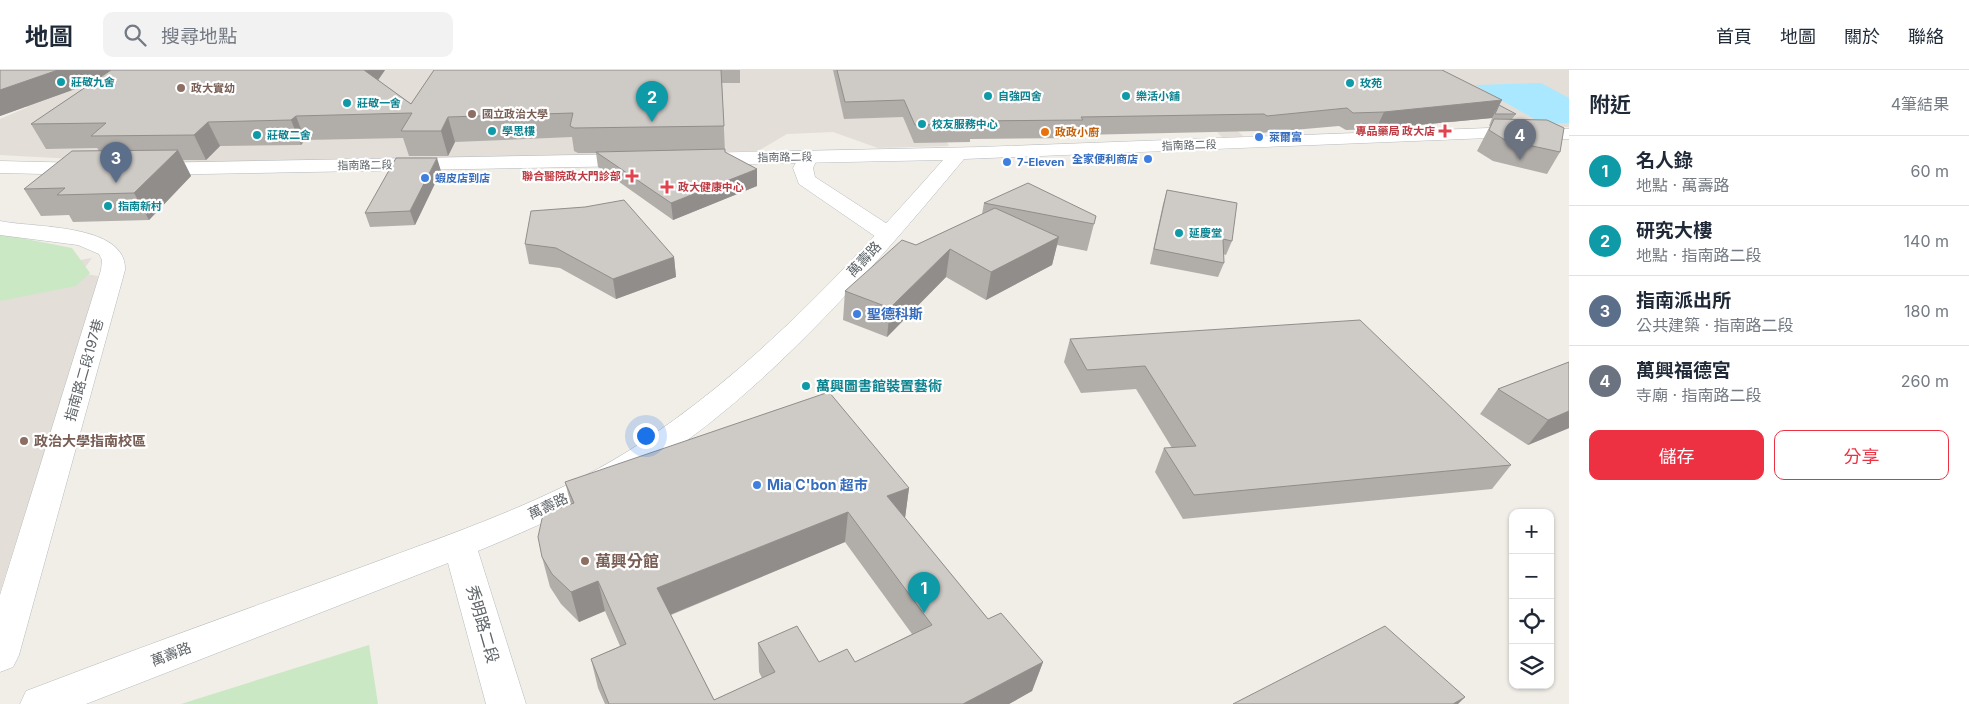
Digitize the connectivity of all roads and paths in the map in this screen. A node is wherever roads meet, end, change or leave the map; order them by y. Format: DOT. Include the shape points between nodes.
graph roads {
  1 [pos="1569,134"];
  2 [pos="958,154"];
  3 [pos="808,157"];
  4 [pos="676,159"];
  5 [pos="648,160"];
  6 [pos="0,167"];
  7 [pos="104,169"];
  8 [pos="133,169"];
  9 [pos="0,228"];
  10 [pos="887,234"];
  11 [pos="459,544"];
  12 [pos="0,656"];
  13 [pos="40,704"];
  14 [pos="506,704"];
  1 -- 2 [label="street, 指南路二段" via="1489,133"];
  2 -- 3 [label="street, 指南路二段"];
  2 -- 10 [label="street, 萬壽路"];
  3 -- 4 [label="street, 指南路二段"];
  3 -- 10 [label="street" via="803,168 806,180"];
  5 -- 8 [label="street, 指南路二段"];
  6 -- 7 [label="street"];
  9 -- 12 [label="street, 指南路二段197巷" via="82,238 103,246 114,259"];
  10 -- 11 [label="street, 萬壽路" via="804,323 674,435 631,463 553,504"];
  11 -- 13 [label="street, 萬壽路"];
  11 -- 14 [label="street, 秀明路二段"];
}
